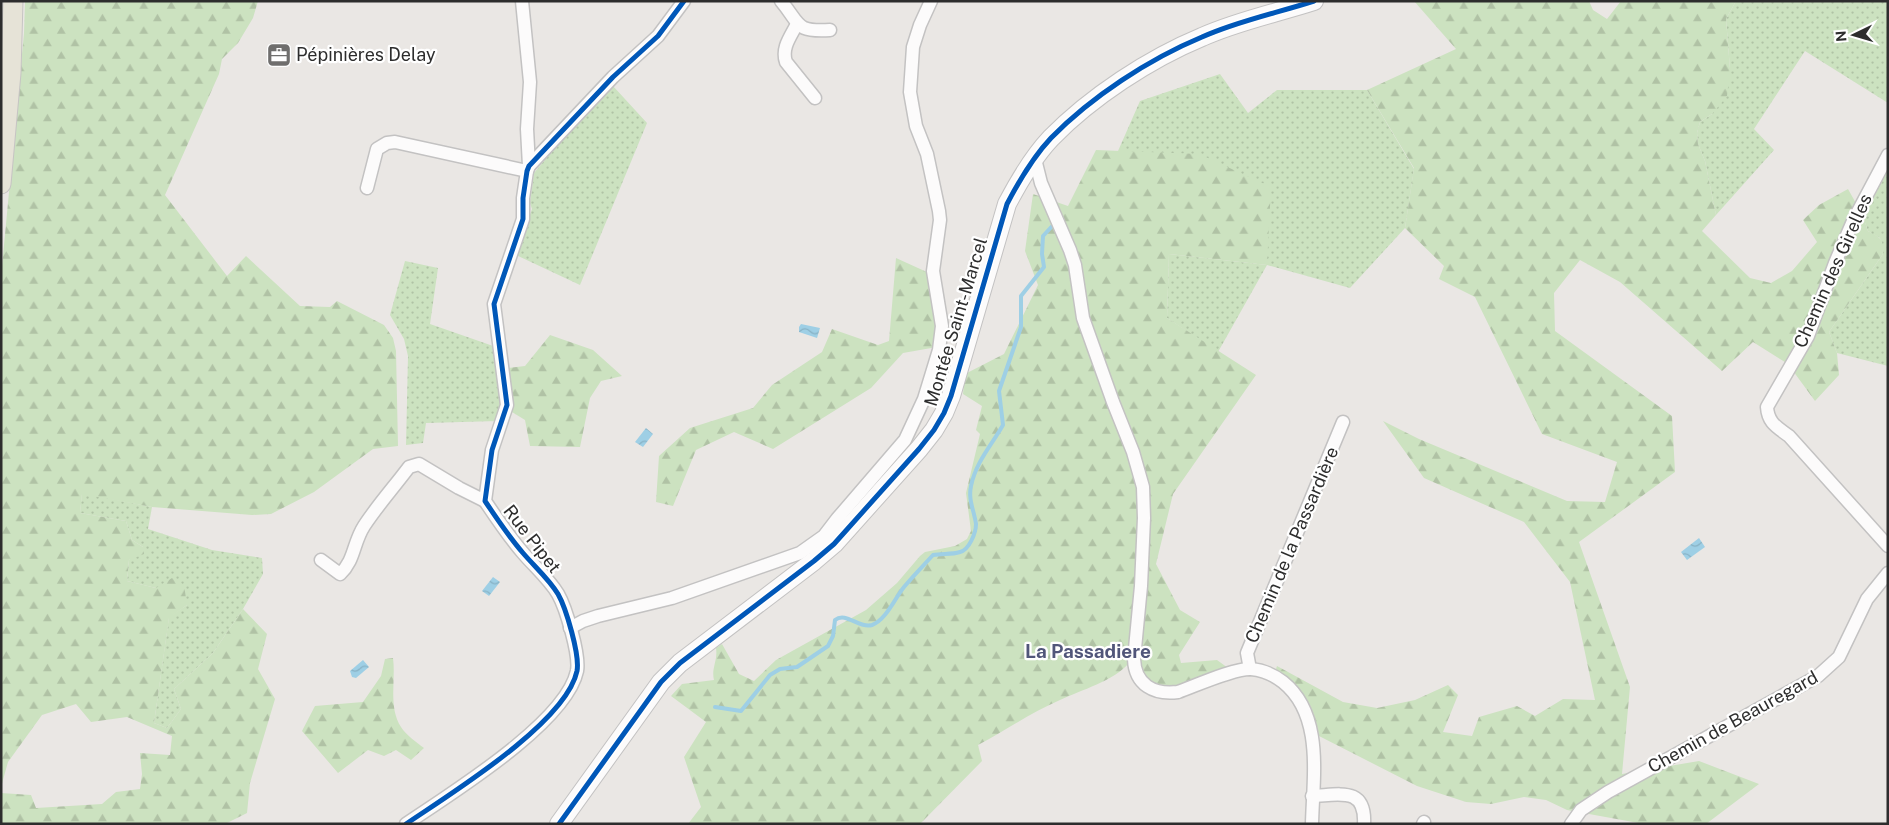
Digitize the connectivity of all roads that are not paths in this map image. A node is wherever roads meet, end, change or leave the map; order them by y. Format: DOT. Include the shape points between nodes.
graph roads {
  1 [pos="13,1"];
  2 [pos="522,1"];
  3 [pos="684,1"];
  4 [pos="781,1"];
  5 [pos="931,1"];
  6 [pos="1314,1"];
  7 [pos="797,24"];
  8 [pos="830,30"];
  9 [pos="815,98"];
  10 [pos="1888,155"];
  11 [pos="1035,159"];
  12 [pos="528,169"];
  13 [pos="1,184"];
  14 [pos="367,188"];
  15 [pos="1343,422"];
  16 [pos="485,501"];
  17 [pos="829,540"];
  18 [pos="1888,546"];
  19 [pos="321,560"];
  20 [pos="1888,573"];
  21 [pos="570,628"];
  22 [pos="1250,669"];
  23 [pos="1312,796"];
  24 [pos="406,824"];
  25 [pos="559,824"];
  26 [pos="1312,824"];
  27 [pos="1364,824"];
  28 [pos="1571,824"];
  1 -- 13 [label="main road" via="11,73"];
  2 -- 12 [label="street, Rue Pipet" via="530,82"];
  3 -- 12 [label="street" via="658,36 613,77"];
  4 -- 7 [label="street"];
  5 -- 17 [label="street" via="913,47 910,92 940,211 933,271 942,326 939,350 924,399 905,440 837,519"];
  6 -- 11 [label="main road, Montée Saint-Marcel" via="1203,36 1175,49 1085,108 1051,139"];
  7 -- 8 [label="street" via="809,30"];
  7 -- 9 [label="street" via="784,56"];
  10 -- 18 [label="street, Chemin des Girelles" via="1853,221 1808,336 1767,407 1772,424 1789,436"];
  11 -- 17 [label="main road, Montée Saint-Marcel" via="1007,204 944,413 919,449"];
  11 -- 22 [label="street, Chemin de la Passardière" via="1041,183 1072,255 1083,318 1143,487 1134,667 1137,676 1152,690 1169,693"];
  12 -- 14 [label="street" via="395,142 377,149"];
  12 -- 16 [label="street, Rue Pipet" via="523,218 494,304 507,404 492,450"];
  15 -- 22 [label="street, Chemin de la Passardière" via="1247,653"];
  16 -- 19 [label="street" via="419,464 409,468 365,524 356,539 352,558 340,574"];
  16 -- 21 [label="street, Rue Pipet" via="513,541 558,594"];
  17 -- 21 [label="street" via="672,598 598,616"];
  17 -- 25 [label="main road, Montée Saint-Marcel" via="814,561 680,663 661,682"];
  20 -- 28 [label="street, Chemin de Beauregard" via="1867,600 1839,657 1818,676 1608,792 1581,810"];
  21 -- 24 [label="street, Rue Pipet" via="578,656 577,672 558,706 473,780"];
  22 -- 23 [label="street, Chemin de la Passardière" via="1280,680 1305,712 1313,742"];
  23 -- 26 [label="street, Chemin de la Passardière"];
  23 -- 27 [label="street" via="1345,795 1360,800"];
}
